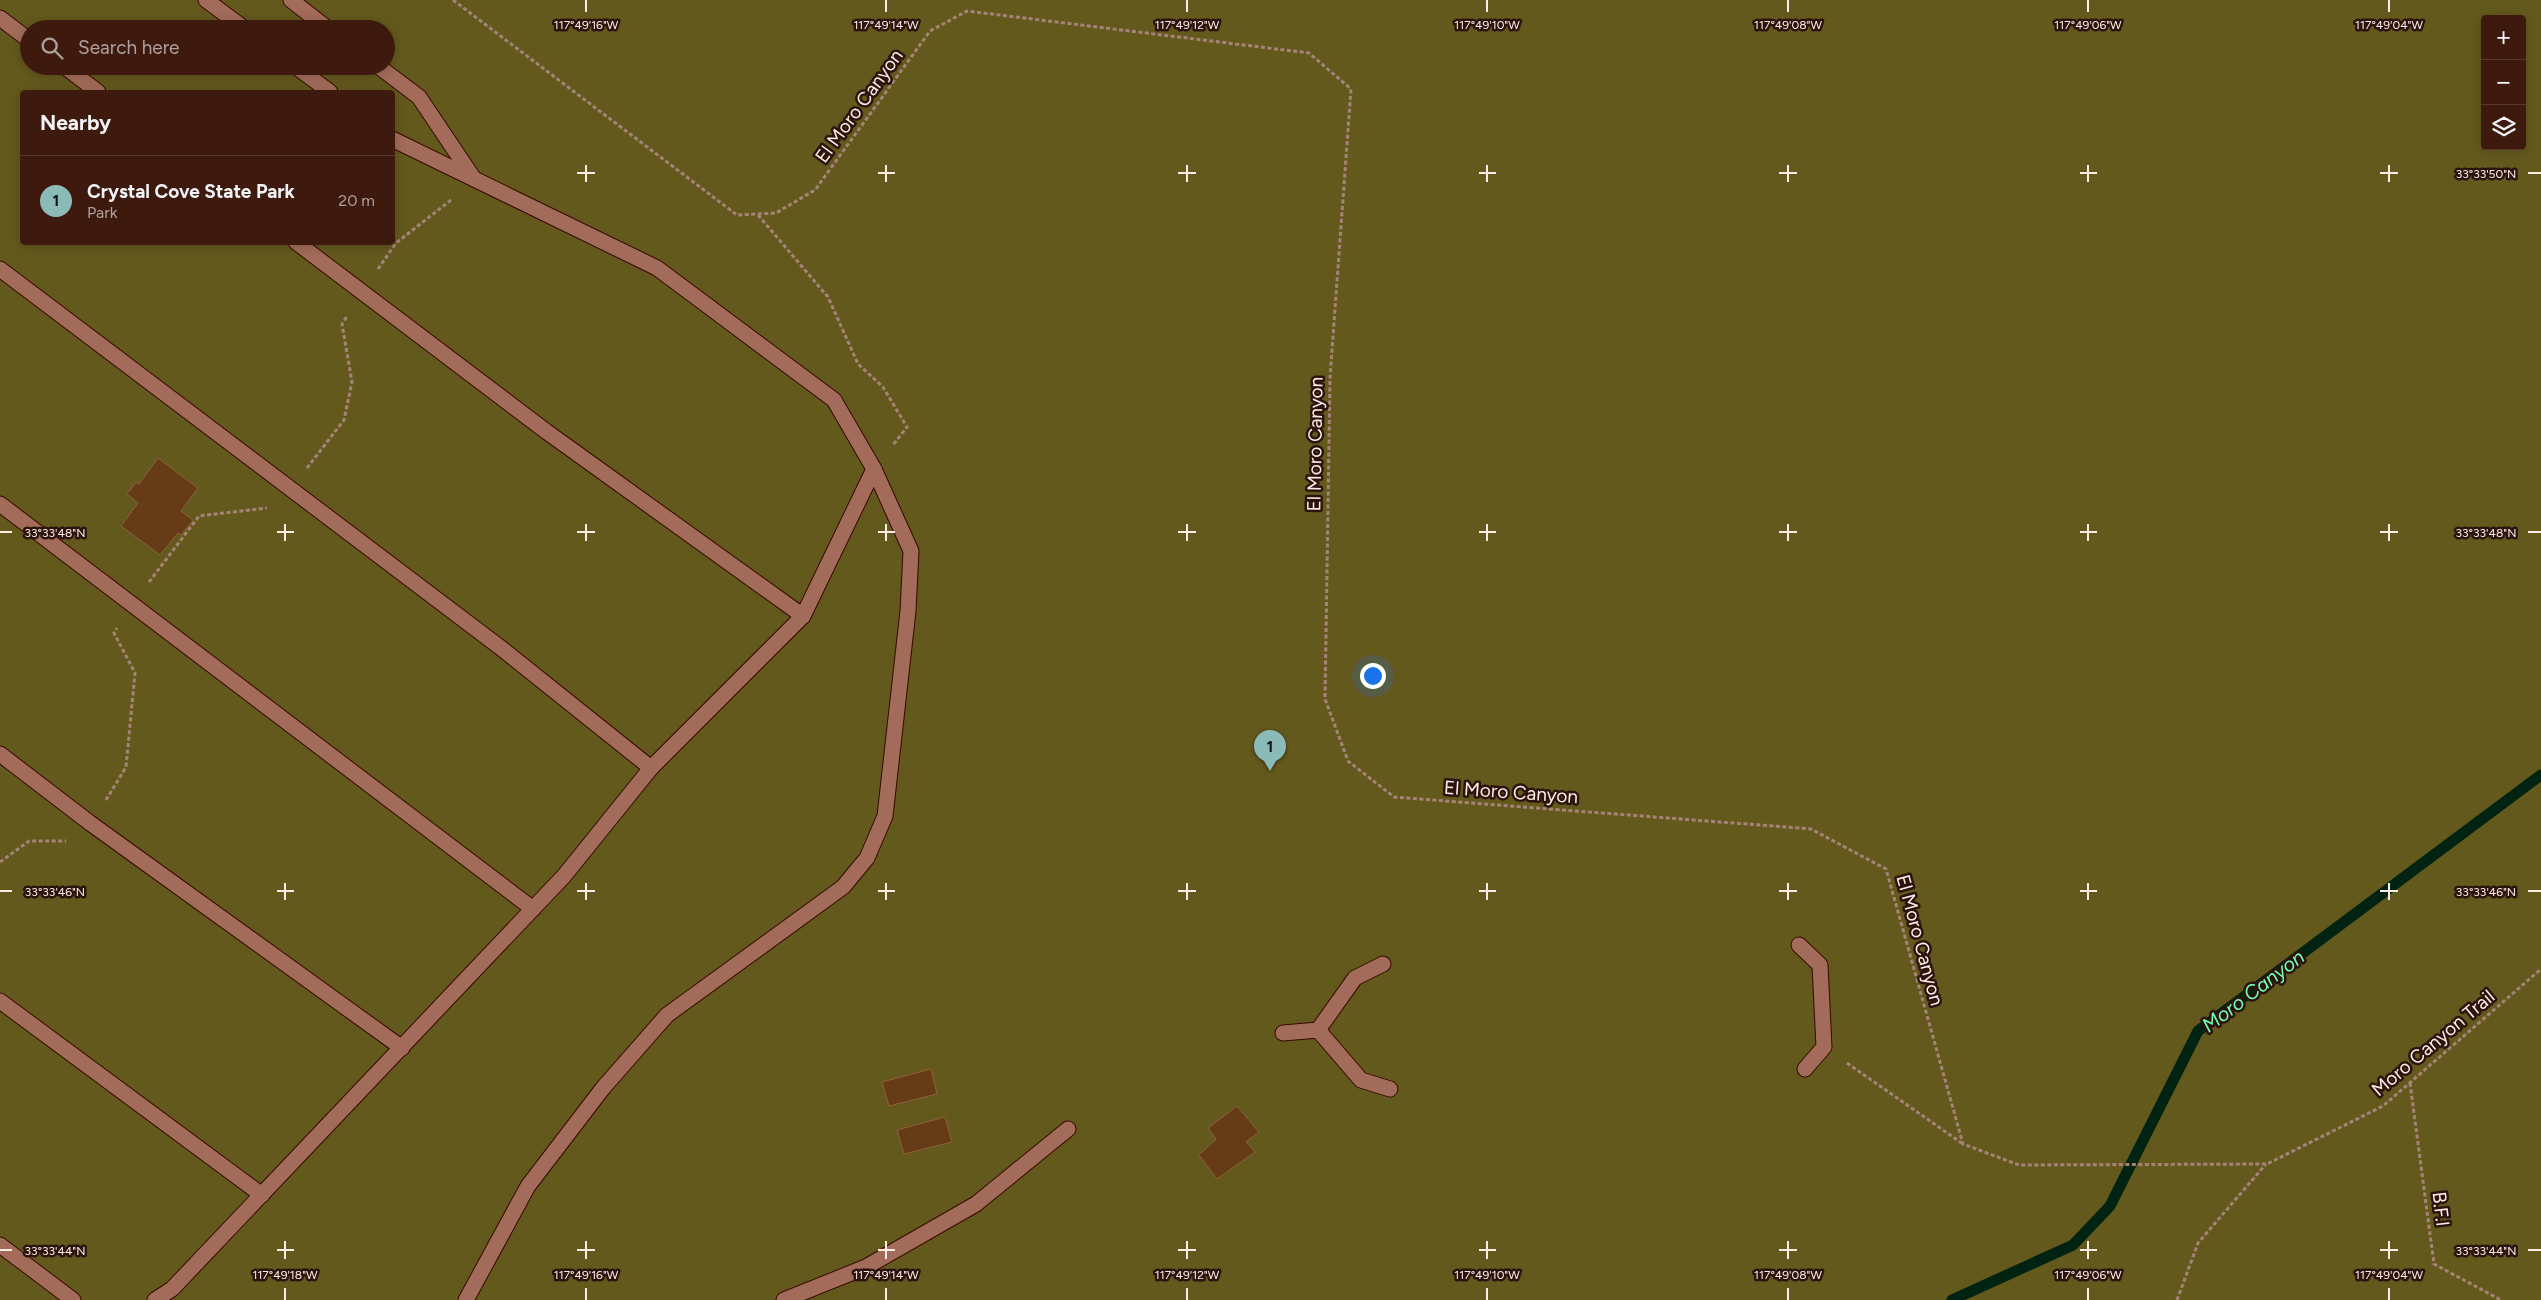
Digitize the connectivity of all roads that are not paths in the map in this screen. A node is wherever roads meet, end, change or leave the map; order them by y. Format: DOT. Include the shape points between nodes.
graph roads {
  1 [pos="206,0"];
  2 [pos="291,0"];
  3 [pos="0,18"];
  4 [pos="233,20"];
  5 [pos="317,20"];
  6 [pos="20,33"];
  7 [pos="76,75"];
  8 [pos="307,75"];
  9 [pos="390,75"];
  10 [pos="95,90"];
  11 [pos="327,90"];
  12 [pos="395,140"];
  13 [pos="475,180"];
  14 [pos="300,245"];
  15 [pos="0,269"];
  16 [pos="874,469"];
  17 [pos="0,504"];
  18 [pos="804,616"];
  19 [pos="0,754"];
  20 [pos="652,768"];
  21 [pos="533,909"];
  22 [pos="1799,945"];
  23 [pos="1383,964"];
  24 [pos="0,1001"];
  25 [pos="1318,1030"];
  26 [pos="1283,1033"];
  27 [pos="402,1048"];
  28 [pos="1805,1070"];
  29 [pos="1390,1089"];
  30 [pos="1068,1129"];
  31 [pos="262,1195"];
  32 [pos="0,1245"];
  33 [pos="73,1300"];
  34 [pos="156,1300"];
  35 [pos="466,1300"];
  36 [pos="784,1300"];
  1 -- 4 [label="lane"];
  2 -- 5 [label="lane"];
  3 -- 6 [label="lane"];
  7 -- 10 [label="lane"];
  8 -- 11 [label="lane"];
  9 -- 13 [label="lane" via="420,97"];
  12 -- 13 [label="lane"];
  13 -- 16 [label="lane" via="657,268 834,400"];
  14 -- 18 [label="lane" via="546,432"];
  15 -- 20 [label="lane" via="493,642"];
  16 -- 18 [label="lane"];
  16 -- 35 [label="lane" via="911,551 908,611 885,816 867,858 843,887 667,1015 603,1088 528,1186"];
  17 -- 21 [label="lane"];
  18 -- 20 [label="lane"];
  19 -- 27 [label="lane"];
  20 -- 21 [label="lane"];
  21 -- 27 [label="lane"];
  22 -- 28 [label="lane" via="1820,966 1824,1047"];
  23 -- 25 [label="lane" via="1355,978"];
  24 -- 31 [label="lane"];
  25 -- 26 [label="lane"];
  25 -- 29 [label="lane" via="1361,1080"];
  27 -- 31 [label="lane"];
  30 -- 36 [label="lane" via="976,1204 866,1266"];
  31 -- 34 [label="lane" via="172,1289"];
  32 -- 33 [label="lane"];
}
